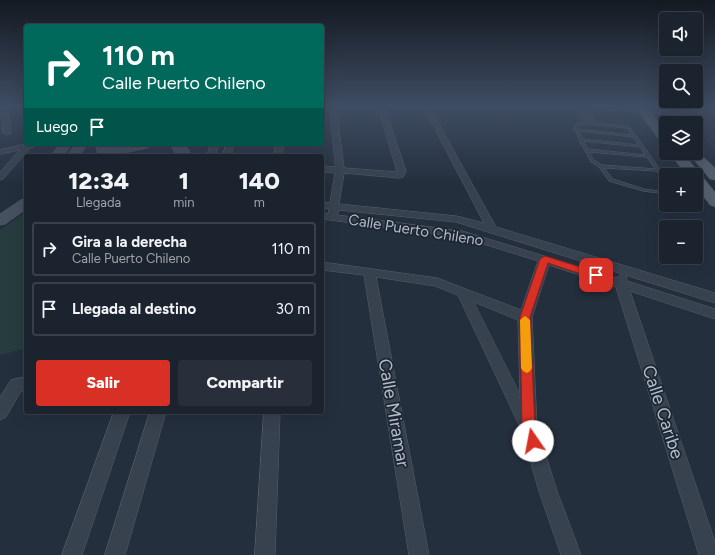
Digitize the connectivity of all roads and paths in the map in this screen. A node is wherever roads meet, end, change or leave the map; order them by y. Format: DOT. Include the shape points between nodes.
graph roads {
  1 [pos="336,132"];
  2 [pos="389,132"];
  3 [pos="440,132"];
  4 [pos="577,132"];
  5 [pos="594,132"];
  6 [pos="631,132"];
  7 [pos="634,136"];
  8 [pos="581,140"];
  9 [pos="31,146"];
  10 [pos="641,146"];
  11 [pos="27,147"];
  12 [pos="586,150"];
  13 [pos="0,152"];
  14 [pos="648,156"];
  15 [pos="681,160"];
  16 [pos="700,160"];
  17 [pos="601,166"];
  18 [pos="688,168"];
  19 [pos="324,169"];
  20 [pos="340,170"];
  21 [pos="658,170"];
  22 [pos="715,176"];
  23 [pos="0,177"];
  24 [pos="24,192"];
  25 [pos="659,192"];
  26 [pos="24,204"];
  27 [pos="0,209"];
  28 [pos="330,213"];
  29 [pos="0,221"];
  30 [pos="492,228"];
  31 [pos="500,244"];
  32 [pos="545,259"];
  33 [pos="324,266"];
  34 [pos="369,272"];
  35 [pos="623,277"];
  36 [pos="463,293"];
  37 [pos="715,298"];
  38 [pos="715,314"];
  39 [pos="525,317"];
  40 [pos="21,384"];
  41 [pos="0,412"];
  42 [pos="121,414"];
  43 [pos="157,414"];
  44 [pos="272,414"];
  45 [pos="529,428"];
  46 [pos="72,555"];
  47 [pos="115,555"];
  48 [pos="265,555"];
  49 [pos="419,555"];
  50 [pos="571,555"];
  51 [pos="709,555"];
  1 -- 20 [label="street"];
  2 -- 20 [label="street" via="402,171 400,175"];
  3 -- 30 [label="street"];
  4 -- 8 [label="lane"];
  5 -- 7 [label="lane"];
  6 -- 7 [label="lane"];
  7 -- 10 [label="lane"];
  8 -- 10 [label="lane"];
  8 -- 12 [label="lane"];
  9 -- 11 [label="street"];
  10 -- 14 [label="lane"];
  11 -- 13 [label="street"];
  11 -- 23 [label="street"];
  12 -- 14 [label="lane"];
  12 -- 17 [label="lane" via="592,161"];
  14 -- 21 [label="lane"];
  15 -- 18 [label="main road"];
  16 -- 22 [label="main road"];
  17 -- 21 [label="lane"];
  17 -- 25 [label="lane" via="608,177 616,182"];
  19 -- 20 [label="street"];
  20 -- 28 [label="street"];
  24 -- 27 [label="street"];
  26 -- 29 [label="street"];
  28 -- 30 [label="street, Calle Puerto Chileno" via="456,219"];
  28 -- 31 [label="street, Calle Puerto Chileno" via="462,234"];
  30 -- 31 [label="street"];
  30 -- 35 [label="street, Calle Puerto Chileno"];
  31 -- 32 [label="street, Calle Puerto Chileno"];
  32 -- 35 [label="street, Calle Puerto Chileno"];
  32 -- 39 [label="street"];
  33 -- 34 [label="street"];
  34 -- 36 [label="street" via="437,282"];
  34 -- 49 [label="street, Calle Miramar"];
  35 -- 37 [label="street, Calle Puerto Chileno"];
  35 -- 38 [label="street, Calle Puerto Chileno"];
  35 -- 51 [label="street, Calle Caribe"];
  36 -- 39 [label="street"];
  36 -- 45 [label="street"];
  39 -- 45 [label="street"];
  40 -- 41 [label="street"];
  42 -- 46 [label="street"];
  43 -- 47 [label="street"];
  44 -- 48 [label="street"];
  45 -- 50 [label="street"];
}
